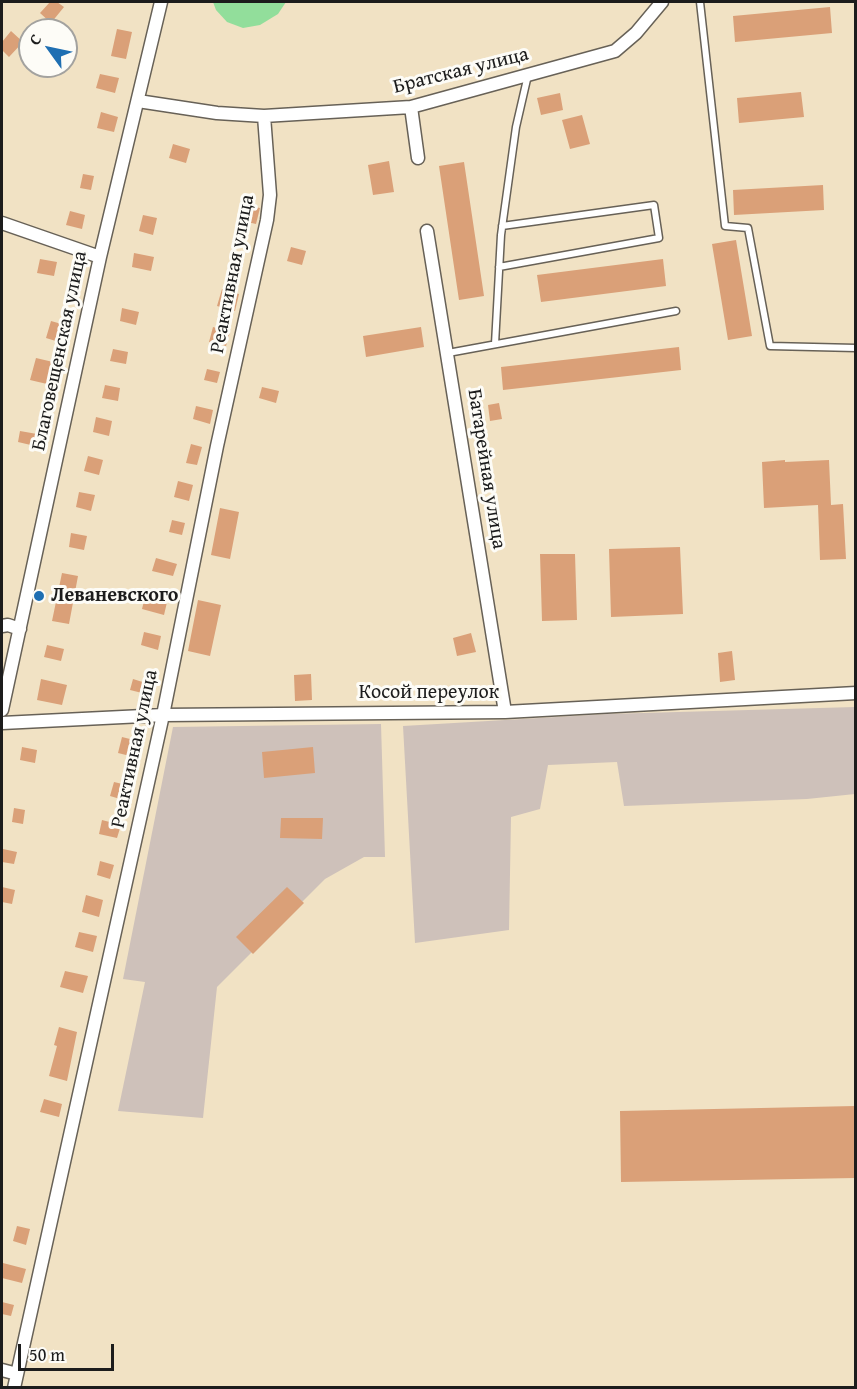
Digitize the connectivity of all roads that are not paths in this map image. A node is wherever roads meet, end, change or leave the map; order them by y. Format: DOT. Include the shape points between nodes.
graph roads {
  1 [pos="161,2"];
  2 [pos="662,2"];
  3 [pos="700,2"];
  4 [pos="528,75"];
  5 [pos="138,101"];
  6 [pos="411,107"];
  7 [pos="264,116"];
  8 [pos="418,158"];
  9 [pos="2,223"];
  10 [pos="502,226"];
  11 [pos="428,231"];
  12 [pos="100,257"];
  13 [pos="499,267"];
  14 [pos="676,311"];
  15 [pos="495,344"];
  16 [pos="855,348"];
  17 [pos="448,353"];
  18 [pos="2,626"];
  19 [pos="20,629"];
  20 [pos="855,693"];
  21 [pos="2,710"];
  22 [pos="505,712"];
  23 [pos="163,715"];
  24 [pos="2,723"];
  25 [pos="2,1370"];
  26 [pos="17,1374"];
  27 [pos="14,1388"];
  1 -- 5 [label="street, Благовещенская улица"];
  2 -- 4 [label="street, Братская улица" via="615,51"];
  3 -- 16 [label="lane" via="725,226 748,228 770,346"];
  4 -- 6 [label="street, Братская улица"];
  4 -- 10 [label="lane" via="516,127"];
  5 -- 7 [label="street, Братская улица"];
  5 -- 12 [label="street, Благовещенская улица"];
  6 -- 7 [label="street, Братская улица"];
  6 -- 8 [label="street"];
  7 -- 23 [label="street, Реактивная улица" via="270,195 267,220"];
  9 -- 12 [label="street"];
  10 -- 13 [label="lane"];
  10 -- 13 [label="lane" via="654,205 659,238"];
  11 -- 17 [label="street, Батарейная улица"];
  12 -- 19 [label="street, Благовещенская улица"];
  13 -- 15 [label="lane"];
  14 -- 15 [label="lane"];
  15 -- 17 [label="lane"];
  17 -- 22 [label="street, Батарейная улица"];
  18 -- 19 [label="street"];
  19 -- 21 [label="street, Благовещенская улица"];
  20 -- 22 [label="street, Косой переулок"];
  22 -- 23 [label="street, Косой переулок"];
  23 -- 24 [label="street, Косой переулок"];
  23 -- 26 [label="street, Реактивная улица"];
  25 -- 26 [label="street"];
  26 -- 27 [label="street, Реактивная улица"];
}
